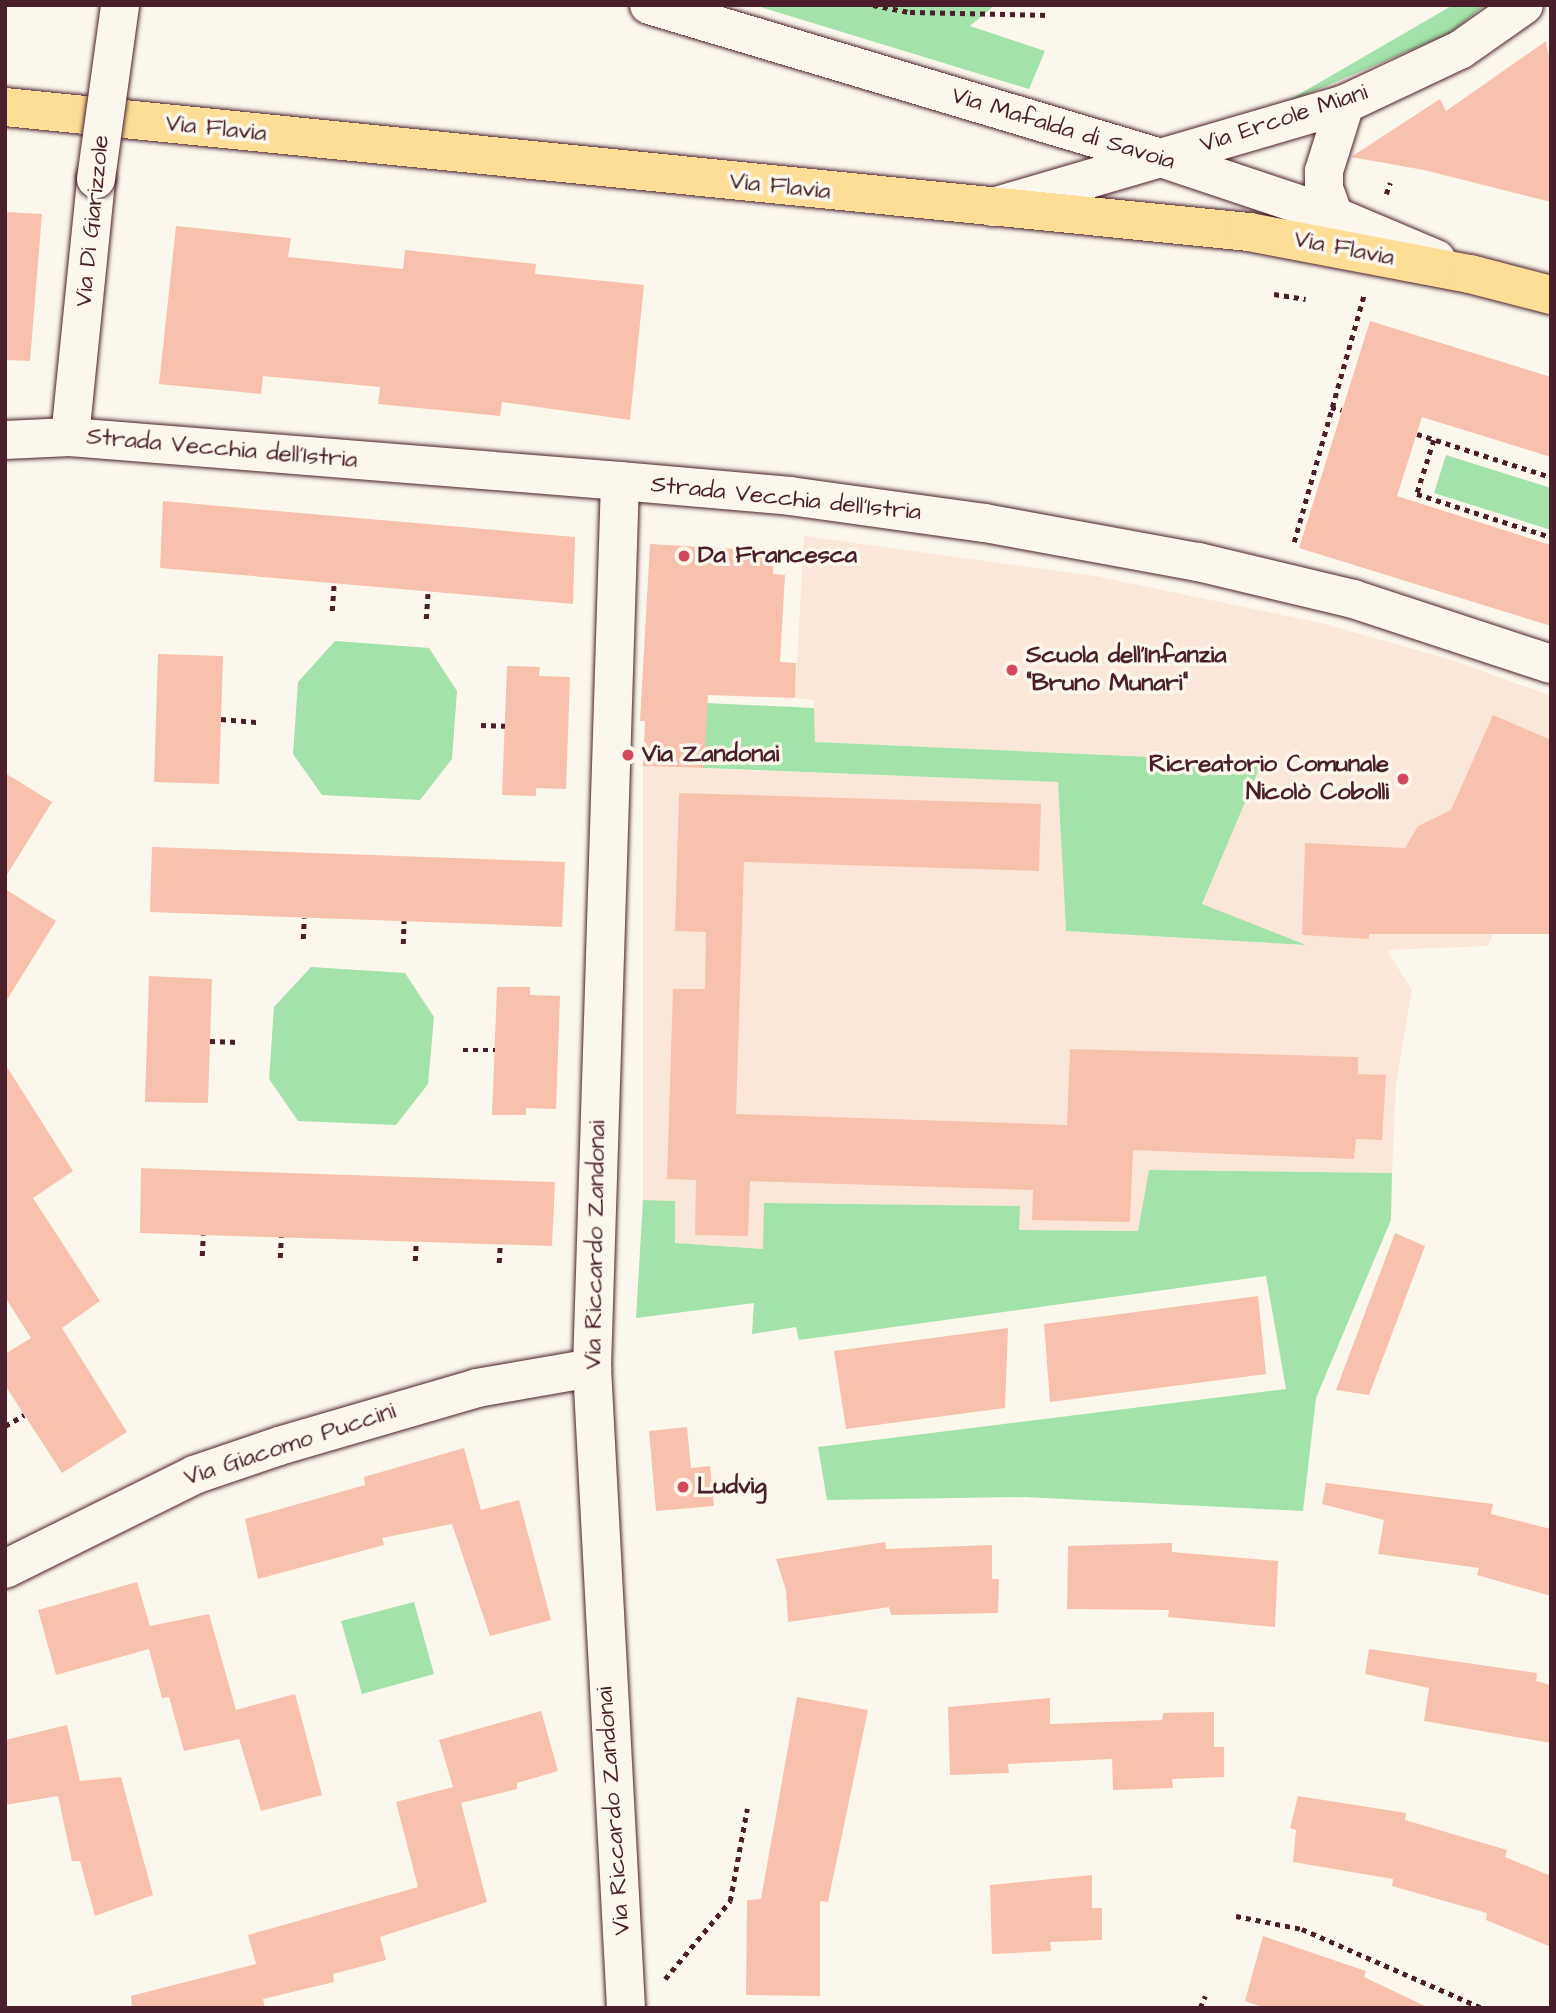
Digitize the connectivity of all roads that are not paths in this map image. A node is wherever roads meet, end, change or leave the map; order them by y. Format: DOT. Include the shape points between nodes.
graph roads {
  1 [pos="120,5"];
  2 [pos="649,5"];
  3 [pos="1524,5"];
  4 [pos="1345,104"];
  5 [pos="5,107"];
  6 [pos="1160,158"];
  7 [pos="988,209"];
  8 [pos="1334,216"];
  9 [pos="1470,274"];
  10 [pos="1551,295"];
  11 [pos="70,437"];
  12 [pos="5,440"];
  13 [pos="620,481"];
  14 [pos="1551,664"];
  15 [pos="592,1368"];
  16 [pos="5,1569"];
  17 [pos="626,2008"];
  1 -- 11 [label="street, Via Di Giarizzole, bridge" via="96,178"];
  2 -- 6 [label="street, Via Mafalda di Savoia"];
  3 -- 4 [label="street, Via Ercole Miani" via="1460,50"];
  4 -- 6 [label="street, Via Ercole Miani"];
  4 -- 8 [label="street" via="1324,171 1324,188"];
  5 -- 7 [label="main road, Via Flavia"];
  6 -- 7 [label="street, Via Ercole Miani"];
  6 -- 8 [label="street, Via Mafalda di Savoia"];
  7 -- 9 [label="main road, Via Flavia" via="1249,232"];
  8 -- 9 [label="street, Via Mafalda di Savoia"];
  9 -- 10 [label="main road, Via Flavia"];
  11 -- 12 [label="street, Strada Vecchia dell'Istria"];
  11 -- 13 [label="street, Strada Vecchia dell'Istria"];
  13 -- 14 [label="street, Strada Vecchia dell'Istria" via="790,496 985,523 1198,562 1353,599"];
  13 -- 15 [label="street, Via Riccardo Zandonai"];
  15 -- 16 [label="street, Via Giacomo Puccini" via="477,1388 267,1450 194,1475"];
  15 -- 17 [label="street, Via Riccardo Zandonai"];
}
